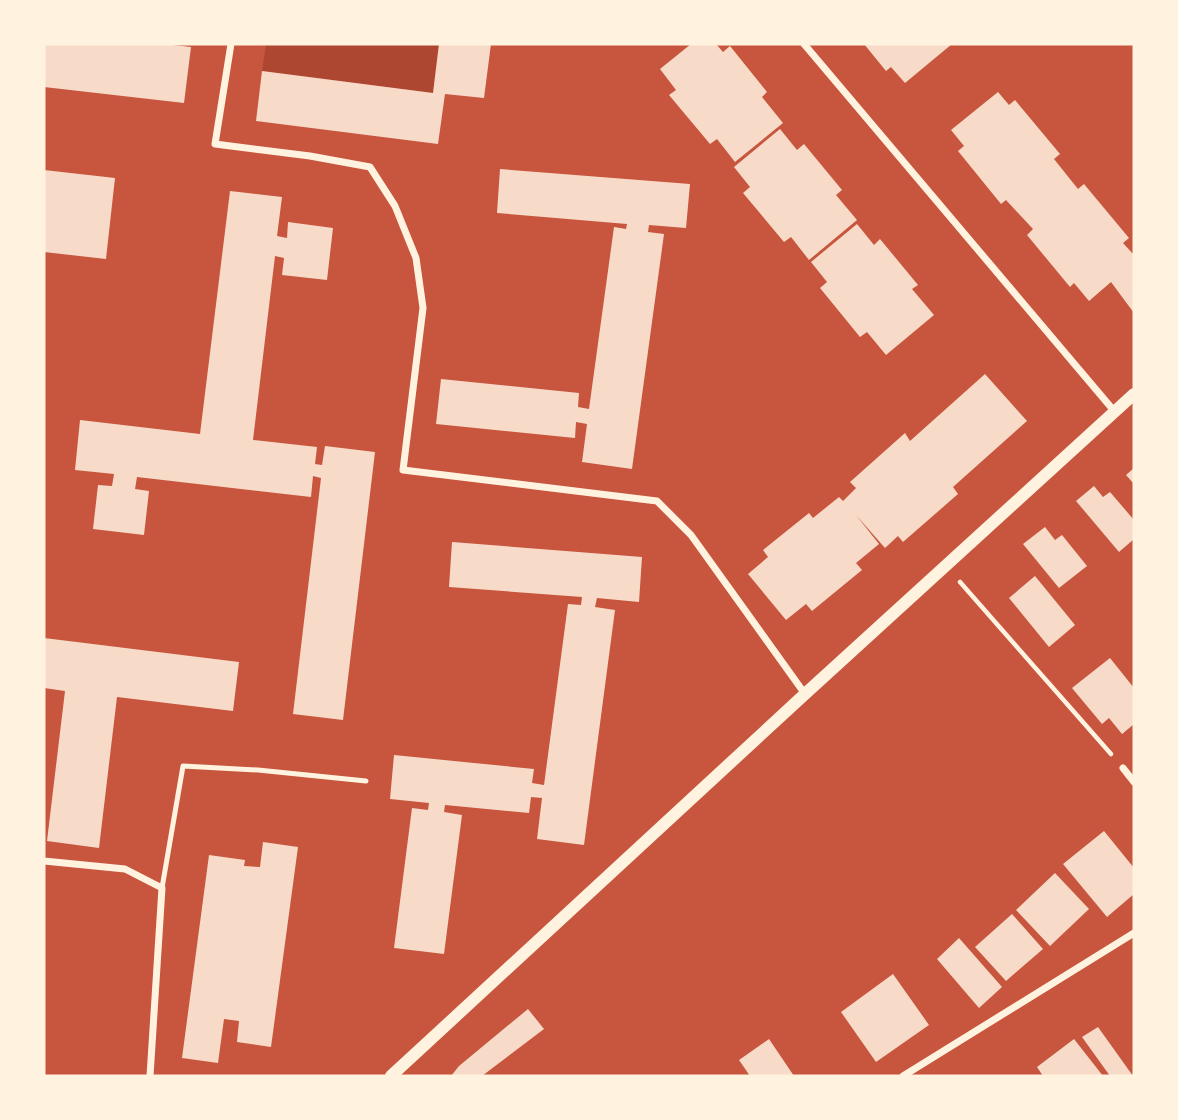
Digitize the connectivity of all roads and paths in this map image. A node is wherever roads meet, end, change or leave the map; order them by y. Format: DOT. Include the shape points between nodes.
graph roads {
  1 [pos="231,44"];
  2 [pos="804,44"];
  3 [pos="1134,394"];
  4 [pos="1115,412"];
  5 [pos="946,566"];
  6 [pos="805,694"];
  7 [pos="1123,768"];
  8 [pos="366,781"];
  9 [pos="1134,782"];
  10 [pos="44,861"];
  11 [pos="162,888"];
  12 [pos="1134,933"];
  13 [pos="150,1076"];
  14 [pos="391,1076"];
  15 [pos="903,1076"];
  1 -- 6 [label="street" via="215,144 370,167 395,206 416,258 423,308 403,470 657,501 691,535"];
  2 -- 4 [label="street"];
  3 -- 4 [label="street"];
  4 -- 5 [label="street"];
  5 -- 6 [label="street"];
  5 -- 7 [label="path"];
  6 -- 14 [label="street"];
  7 -- 9 [label="street"];
  8 -- 11 [label="lane" via="183,766"];
  10 -- 11 [label="street" via="125,869"];
  11 -- 13 [label="street"];
  12 -- 15 [label="street"];
}
